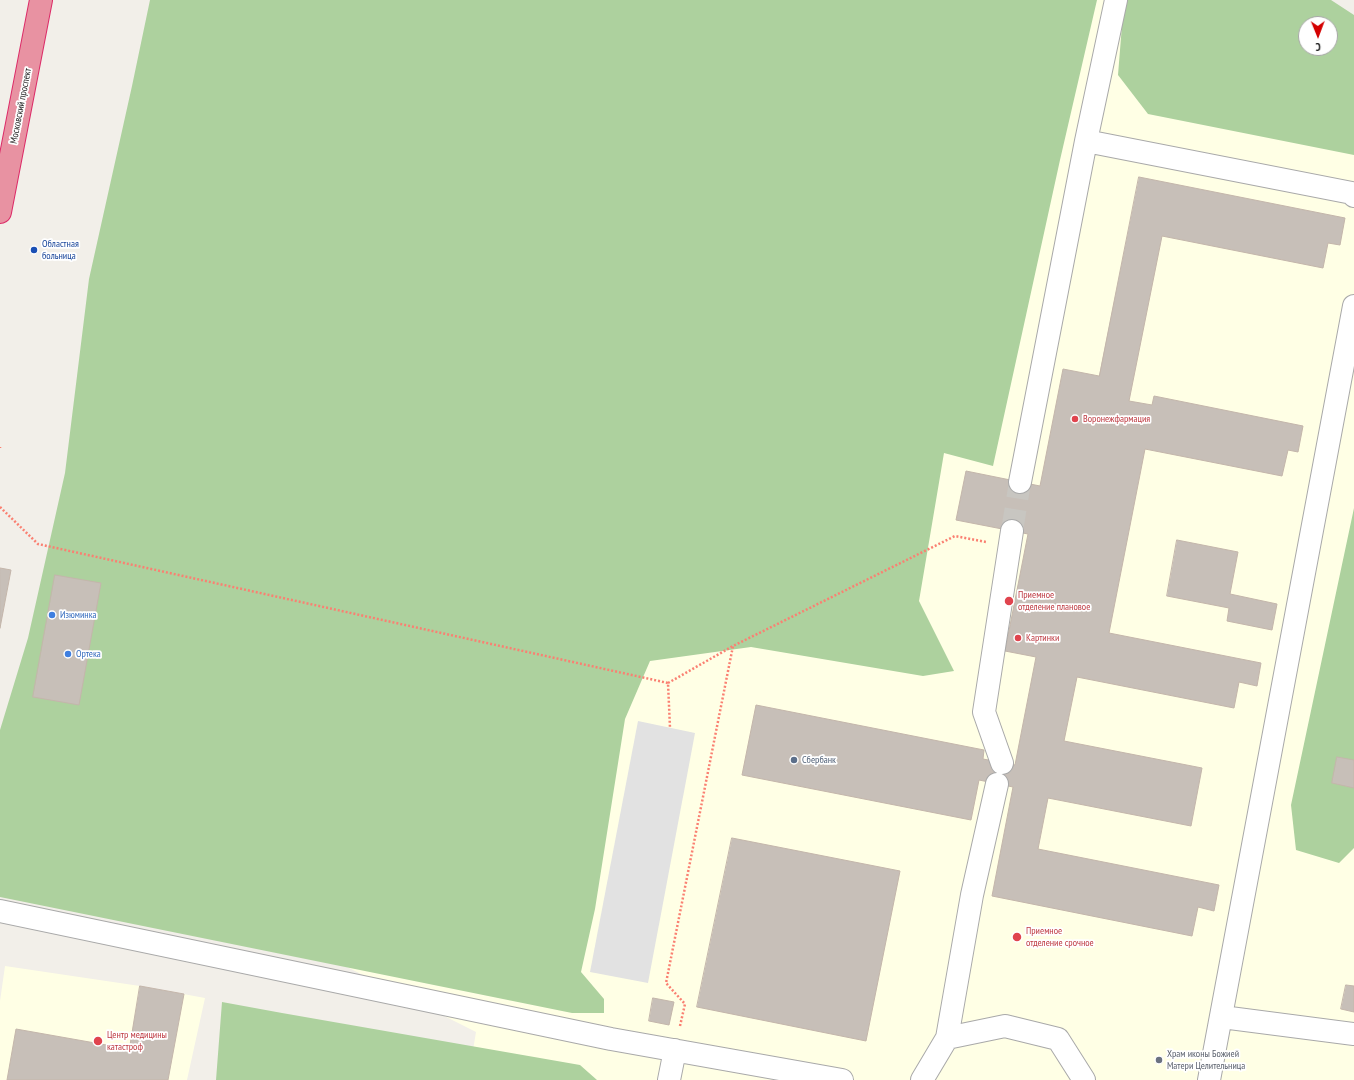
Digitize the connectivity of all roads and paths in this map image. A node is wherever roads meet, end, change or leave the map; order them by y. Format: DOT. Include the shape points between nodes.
graph roads {
  1 [pos="41,0"];
  2 [pos="1116,0"];
  3 [pos="1086,140"];
  4 [pos="1354,196"];
  5 [pos="0,212"];
  6 [pos="1354,306"];
  7 [pos="1020,482"];
  8 [pos="0,507"];
  9 [pos="1011,538"];
  10 [pos="733,646"];
  11 [pos="668,682"];
  12 [pos="670,728"];
  13 [pos="1002,763"];
  14 [pos="997,784"];
  15 [pos="0,911"];
  16 [pos="1222,1016"];
  17 [pos="1354,1034"];
  18 [pos="947,1038"];
  19 [pos="675,1050"];
  20 [pos="669,1080"];
  21 [pos="842,1080"];
  22 [pos="922,1080"];
  23 [pos="1084,1080"];
  24 [pos="1209,1080"];
  1 -- 5 [label="highway, Московский проспект"];
  2 -- 3 [label="lane"];
  3 -- 4 [label="lane" via="1352,193"];
  3 -- 7 [label="lane"];
  6 -- 16 [label="lane"];
  8 -- 11 [label="path" via="38,544"];
  9 -- 10 [label="path" via="955,536"];
  9 -- 13 [label="lane" via="984,712"];
  10 -- 11 [label="path"];
  10 -- 19 [label="path" via="666,984 685,1004"];
  11 -- 12 [label="path"];
  14 -- 18 [label="lane" via="972,895"];
  15 -- 19 [label="lane"];
  16 -- 17 [label="lane"];
  16 -- 24 [label="lane"];
  18 -- 22 [label="lane"];
  18 -- 23 [label="lane" via="1005,1026 1058,1039"];
  19 -- 20 [label="lane"];
  19 -- 21 [label="lane"];
}
